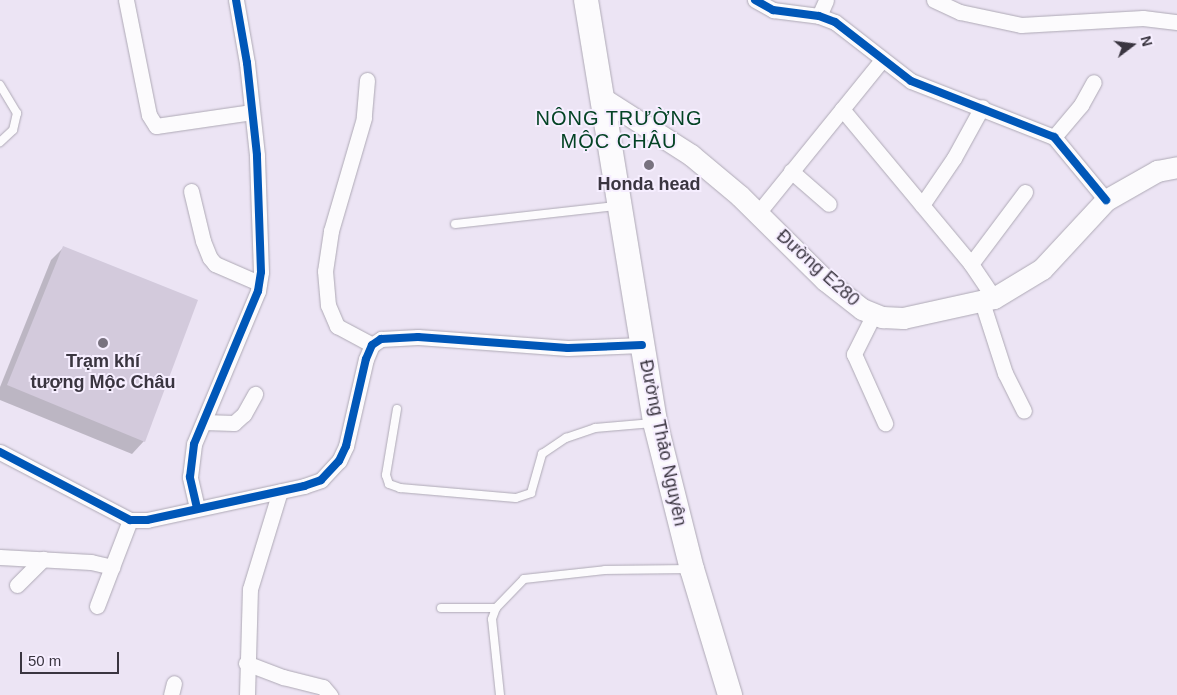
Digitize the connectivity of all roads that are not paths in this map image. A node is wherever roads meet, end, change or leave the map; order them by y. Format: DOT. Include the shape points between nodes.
graph roads {
  1 [pos="126,0"];
  2 [pos="236,0"];
  3 [pos="586,0"];
  4 [pos="755,0"];
  5 [pos="826,0"];
  6 [pos="934,0"];
  7 [pos="819,16"];
  8 [pos="1177,22"];
  9 [pos="882,60"];
  10 [pos="367,80"];
  11 [pos="1094,82"];
  12 [pos="0,85"];
  13 [pos="602,98"];
  14 [pos="982,107"];
  15 [pos="842,109"];
  16 [pos="252,112"];
  17 [pos="1054,137"];
  18 [pos="0,142"];
  19 [pos="1177,167"];
  20 [pos="791,171"];
  21 [pos="191,191"];
  22 [pos="1025,192"];
  23 [pos="1106,200"];
  24 [pos="828,204"];
  25 [pos="621,205"];
  26 [pos="922,205"];
  27 [pos="758,213"];
  28 [pos="454,224"];
  29 [pos="971,264"];
  30 [pos="259,283"];
  31 [pos="988,300"];
  32 [pos="874,314"];
  33 [pos="372,344"];
  34 [pos="642,345"];
  35 [pos="256,394"];
  36 [pos="397,409"];
  37 [pos="1024,411"];
  38 [pos="204,422"];
  39 [pos="655,422"];
  40 [pos="885,423"];
  41 [pos="0,452"];
  42 [pos="280,492"];
  43 [pos="197,508"];
  44 [pos="130,520"];
  45 [pos="0,556"];
  46 [pos="42,559"];
  47 [pos="112,567"];
  48 [pos="692,569"];
  49 [pos="17,585"];
  50 [pos="97,606"];
  51 [pos="441,608"];
  52 [pos="496,608"];
  53 [pos="246,663"];
  54 [pos="247,695"];
  55 [pos="330,695"];
  56 [pos="500,695"];
  57 [pos="730,695"];
  1 -- 16 [label="street" via="149,114 156,126"];
  2 -- 16 [label="street"];
  3 -- 13 [label="main road, Đường Thảo Nguyên"];
  4 -- 7 [label="street" via="773,10"];
  5 -- 7 [label="street"];
  6 -- 8 [label="street" via="960,12 1021,25 1143,18"];
  7 -- 9 [label="street" via="847,30"];
  9 -- 14 [label="street" via="911,81"];
  9 -- 15 [label="street"];
  10 -- 33 [label="street" via="364,118 331,231 325,271 328,305 337,326"];
  11 -- 17 [label="street" via="1081,105"];
  12 -- 18 [label="lane" via="17,113 13,130"];
  13 -- 25 [label="main road, Đường Thảo Nguyên"];
  13 -- 27 [label="main road, Đường E280" via="691,155"];
  14 -- 17 [label="street"];
  14 -- 26 [label="street" via="954,158"];
  15 -- 20 [label="street"];
  15 -- 26 [label="street"];
  16 -- 30 [label="street" via="261,207"];
  17 -- 23 [label="street"];
  19 -- 23 [label="main road, Đường E280" via="1157,172"];
  20 -- 24 [label="street"];
  20 -- 27 [label="street"];
  21 -- 30 [label="street" via="210,258 215,264"];
  22 -- 29 [label="street"];
  23 -- 31 [label="main road, Đường E280" via="1042,269"];
  25 -- 28 [label="lane"];
  25 -- 34 [label="main road, Đường Thảo Nguyên"];
  26 -- 29 [label="street"];
  27 -- 32 [label="main road, Đường E280" via="825,280 862,309"];
  29 -- 31 [label="street"];
  30 -- 38 [label="street"];
  31 -- 32 [label="main road, Đường E280" via="903,318"];
  31 -- 37 [label="street" via="1005,372"];
  32 -- 40 [label="street" via="854,354"];
  33 -- 34 [label="street" via="381,339 418,337 533,346"];
  33 -- 42 [label="street" via="346,446 339,461 321,480"];
  34 -- 39 [label="main road, Đường Thảo Nguyên"];
  35 -- 38 [label="street" via="244,414 234,423"];
  36 -- 39 [label="lane" via="388,461 389,484 400,488 516,498 531,493 542,454 566,438 595,428"];
  38 -- 43 [label="street" via="190,462"];
  39 -- 48 [label="main road, Đường Thảo Nguyên"];
  41 -- 44 [label="street"];
  42 -- 43 [label="street"];
  42 -- 53 [label="street" via="250,589"];
  43 -- 44 [label="street" via="147,520"];
  44 -- 47 [label="street"];
  45 -- 46 [label="street"];
  46 -- 47 [label="street"];
  46 -- 49 [label="street"];
  47 -- 50 [label="street"];
  48 -- 52 [label="lane" via="539,575 524,579"];
  48 -- 57 [label="main road, Đường Thảo Nguyên"];
  51 -- 52 [label="lane"];
  52 -- 56 [label="lane" via="492,619"];
  53 -- 54 [label="street"];
  53 -- 55 [label="street" via="323,687"];
}
